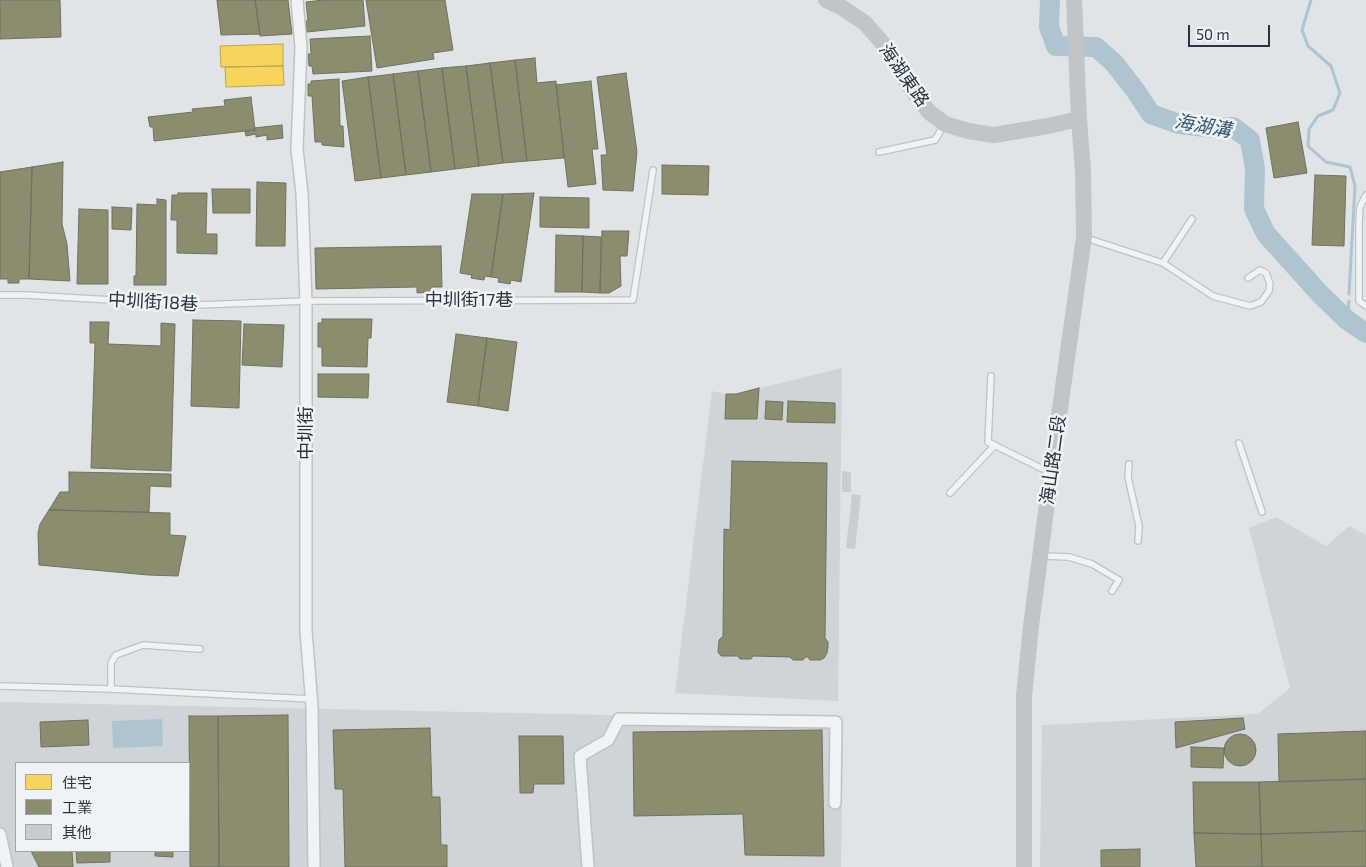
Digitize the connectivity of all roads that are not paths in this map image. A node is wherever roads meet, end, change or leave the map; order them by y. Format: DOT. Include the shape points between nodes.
graph roads {
  1 [pos="297,0"];
  2 [pos="826,0"];
  3 [pos="1074,0"];
  4 [pos="1079,119"];
  5 [pos="945,124"];
  6 [pos="878,152"];
  7 [pos="653,170"];
  8 [pos="1366,195"];
  9 [pos="1192,219"];
  10 [pos="1084,237"];
  11 [pos="1163,262"];
  12 [pos="1248,278"];
  13 [pos="0,294"];
  14 [pos="306,301"];
  15 [pos="1366,306"];
  16 [pos="991,376"];
  17 [pos="1239,443"];
  18 [pos="995,445"];
  19 [pos="1128,464"];
  20 [pos="1050,472"];
  21 [pos="950,493"];
  22 [pos="1262,512"];
  23 [pos="1138,541"];
  24 [pos="1040,556"];
  25 [pos="1112,591"];
  26 [pos="200,649"];
  27 [pos="0,686"];
  28 [pos="111,689"];
  29 [pos="311,699"];
  30 [pos="835,803"];
  31 [pos="0,834"];
  32 [pos="7,867"];
  33 [pos="314,867"];
  34 [pos="588,867"];
  35 [pos="1024,867"];
  1 -- 14 [label="street, 中圳街" via="300,47 297,149"];
  2 -- 5 [label="main road, 海湖東路" via="865,23 885,46 929,112"];
  3 -- 4 [label="main road, 海山路二段"];
  4 -- 5 [label="main road, 海湖東路" via="994,135"];
  4 -- 10 [label="main road, 海山路二段"];
  5 -- 6 [label="lane" via="935,140"];
  7 -- 14 [label="lane, 中圳街17巷" via="632,300"];
  8 -- 15 [label="lane" via="1360,207 1358,224 1359,301"];
  9 -- 11 [label="lane"];
  10 -- 11 [label="lane"];
  10 -- 20 [label="main road, 海山路二段"];
  11 -- 12 [label="lane" via="1213,296 1250,306 1262,302 1270,284 1266,273 1260,270"];
  13 -- 14 [label="lane, 中圳街18巷" via="197,305"];
  14 -- 29 [label="street, 中圳街" via="306,630"];
  16 -- 18 [label="lane" via="988,442"];
  17 -- 22 [label="lane"];
  18 -- 20 [label="lane"];
  18 -- 21 [label="lane"];
  19 -- 23 [label="lane" via="1139,526"];
  20 -- 24 [label="main road, 海山路二段"];
  24 -- 25 [label="lane" via="1069,557 1092,564 1120,580"];
  24 -- 35 [label="main road, 海山路二段" via="1024,696"];
  26 -- 28 [label="lane" via="143,645 116,655 110,663"];
  27 -- 28 [label="lane"];
  28 -- 29 [label="lane"];
  29 -- 33 [label="street, 中圳街"];
  30 -- 34 [label="street" via="836,722 619,719 608,740 580,756"];
  31 -- 32 [label="street"];
}
